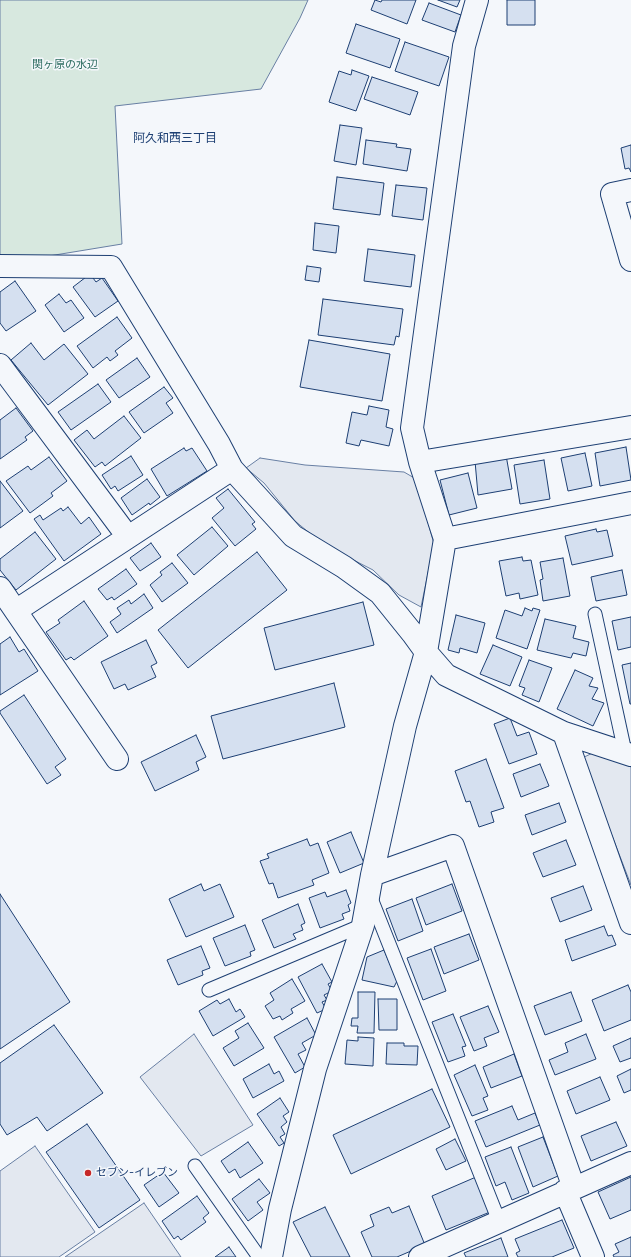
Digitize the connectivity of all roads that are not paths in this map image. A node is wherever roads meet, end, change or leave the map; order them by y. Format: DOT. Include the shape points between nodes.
graph roads {
  1 [pos="477,0"];
  2 [pos="631,190"];
  3 [pos="631,260"];
  4 [pos="0,266"];
  5 [pos="0,365"];
  6 [pos="631,426"];
  7 [pos="420,462"];
  8 [pos="232,469"];
  9 [pos="631,503"];
  10 [pos="128,538"];
  11 [pos="445,539"];
  12 [pos="0,588"];
  13 [pos="17,610"];
  14 [pos="595,614"];
  15 [pos="426,652"];
  16 [pos="564,733"];
  17 [pos="628,754"];
  18 [pos="116,759"];
  19 [pos="370,885"];
  20 [pos="631,923"];
  21 [pos="363,925"];
  22 [pos="209,990"];
  23 [pos="631,1163"];
  24 [pos="195,1166"];
  25 [pos="570,1190"];
  26 [pos="499,1222"];
  27 [pos="427,1256"];
  28 [pos="258,1257"];
  29 [pos="271,1257"];
  30 [pos="593,1257"];
  1 -- 7 [label="street" via="464,46 412,428"];
  2 -- 3 [label="street" via="612,194"];
  4 -- 8 [label="street" via="111,267"];
  5 -- 10 [label="street"];
  6 -- 7 [label="street"];
  7 -- 11 [label="street"];
  8 -- 10 [label="street"];
  8 -- 15 [label="street" via="293,536 344,567 380,593"];
  9 -- 11 [label="street"];
  10 -- 13 [label="street"];
  11 -- 15 [label="street"];
  12 -- 13 [label="street"];
  13 -- 18 [label="street"];
  14 -- 17 [label="lane"];
  15 -- 16 [label="street" via="446,674"];
  15 -- 19 [label="street" via="405,726"];
  16 -- 17 [label="street"];
  16 -- 20 [label="street"];
  19 -- 21 [label="street"];
  19 -- 25 [label="street" via="452,846"];
  19 -- 26 [label="lane"];
  21 -- 22 [label="lane"];
  21 -- 29 [label="street" via="315,1069 280,1209"];
  23 -- 25 [label="street"];
  24 -- 28 [label="lane"];
  25 -- 26 [label="street"];
  25 -- 30 [label="street"];
  26 -- 27 [label="street"];
}
